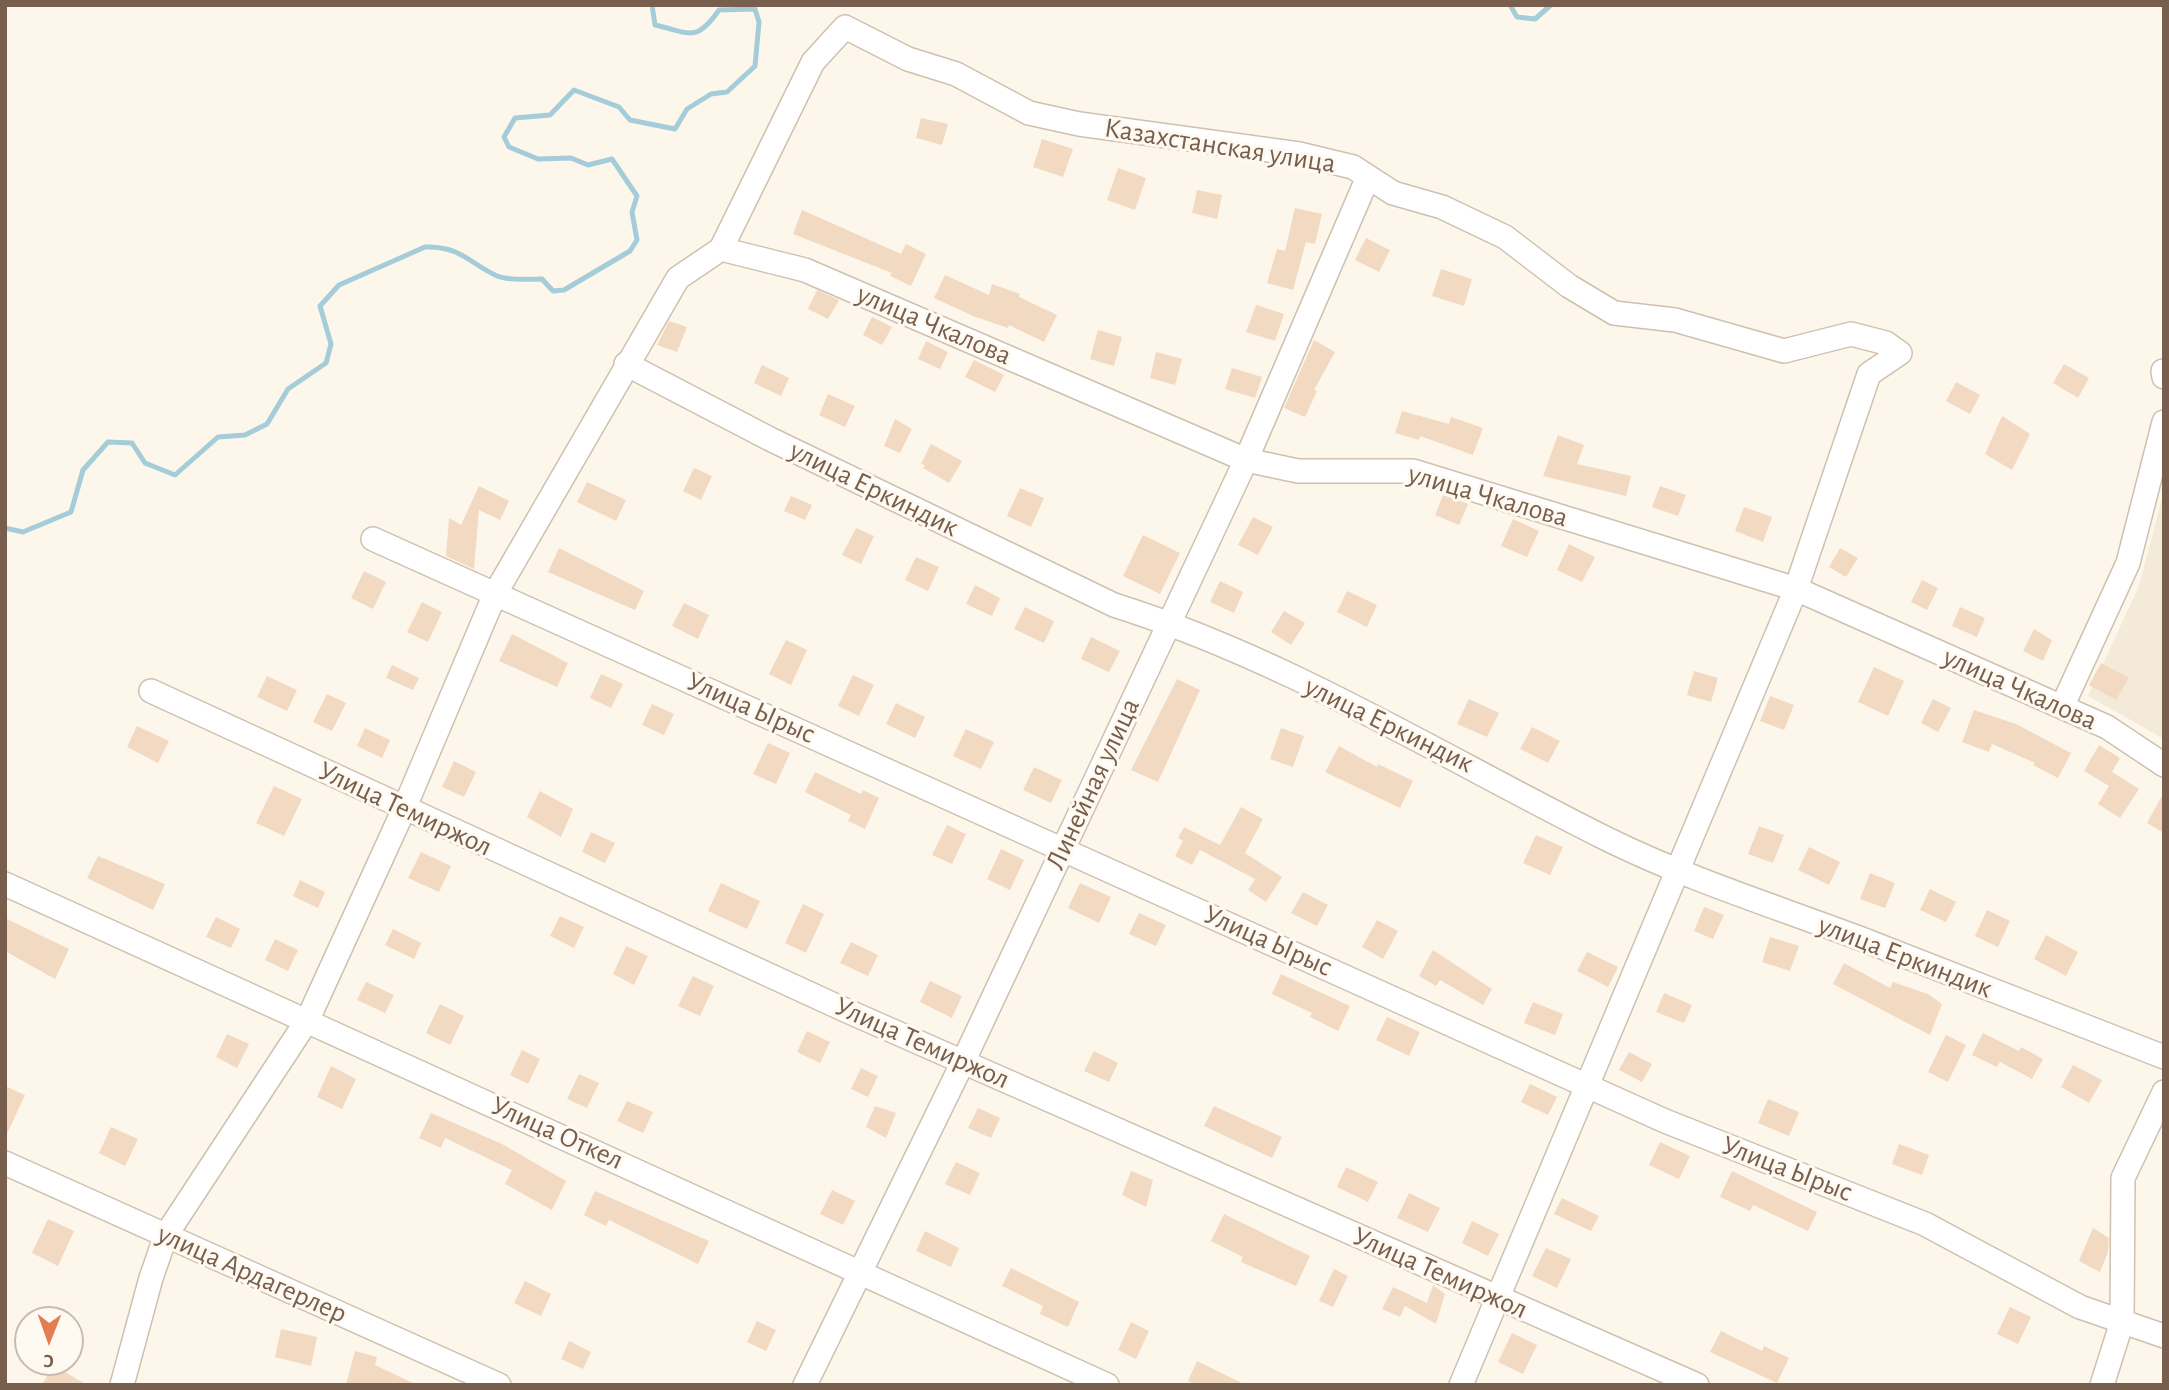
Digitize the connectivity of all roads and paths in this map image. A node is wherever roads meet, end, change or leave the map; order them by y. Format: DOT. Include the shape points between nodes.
graph roads {
  1 [pos="1368,177"];
  2 [pos="721,249"];
  3 [pos="626,364"];
  4 [pos="2164,371"];
  5 [pos="2164,377"];
  6 [pos="2164,422"];
  7 [pos="1246,460"];
  8 [pos="373,539"];
  9 [pos="1796,589"];
  10 [pos="495,594"];
  11 [pos="1169,622"];
  12 [pos="151,691"];
  13 [pos="2062,708"];
  14 [pos="2164,765"];
  15 [pos="404,809"];
  16 [pos="1062,849"];
  17 [pos="1679,871"];
  18 [pos="5,884"];
  19 [pos="308,1019"];
  20 [pos="2164,1057"];
  21 [pos="963,1062"];
  22 [pos="1586,1085"];
  23 [pos="2164,1092"];
  24 [pos="5,1163"];
  25 [pos="166,1235"];
  26 [pos="860,1270"];
  27 [pos="1497,1298"];
  28 [pos="2122,1322"];
  29 [pos="2164,1336"];
  30 [pos="122,1385"];
  31 [pos="499,1385"];
  32 [pos="805,1385"];
  33 [pos="1107,1385"];
  34 [pos="1461,1385"];
  35 [pos="1697,1385"];
  36 [pos="2102,1385"];
  1 -- 2 [label="street, Казахстанская улица" via="1353,167 1299,154 1029,113 956,74 908,59 845,27 813,62"];
  1 -- 7 [label="street, Линейная улица"];
  1 -- 9 [label="street, Казахстанская улица" via="1393,193 1442,206 1505,237 1569,286 1614,313 1675,320 1784,351 1851,334 1886,343 1900,353 1869,374"];
  2 -- 3 [label="street" via="678,278"];
  2 -- 7 [label="street, улица Чкалова" via="805,270"];
  3 -- 10 [label="street"];
  3 -- 11 [label="street, улица Еркиндик" via="1114,605"];
  4 -- 5 [label="street"];
  6 -- 13 [label="street" via="2128,564"];
  7 -- 9 [label="street, улица Чкалова" via="1298,471 1413,471"];
  7 -- 11 [label="street, Линейная улица"];
  8 -- 10 [label="street, Улица Ырыс"];
  9 -- 13 [label="street, улица Чкалова"];
  9 -- 17 [label="street"];
  10 -- 15 [label="street"];
  10 -- 16 [label="street, Улица Ырыс"];
  11 -- 16 [label="street, Линейная улица"];
  11 -- 17 [label="street, улица Еркиндик" via="1385,720 1607,839"];
  12 -- 15 [label="street, Улица Темиржол"];
  13 -- 14 [label="street, улица Чкалова" via="2107,727"];
  15 -- 19 [label="street"];
  15 -- 21 [label="street, Улица Темиржол"];
  16 -- 21 [label="street, Линейная улица"];
  16 -- 22 [label="street, Улица Ырыс"];
  17 -- 20 [label="street, улица Еркиндик"];
  17 -- 22 [label="street"];
  18 -- 19 [label="street, Улица Откел"];
  19 -- 25 [label="street"];
  19 -- 26 [label="street, Улица Откел"];
  21 -- 26 [label="street, Линейная улица"];
  21 -- 27 [label="street, Улица Темиржол"];
  22 -- 27 [label="street"];
  22 -- 28 [label="street, Улица Ырыс" via="1925,1224 2080,1307"];
  23 -- 28 [label="street" via="2123,1178"];
  24 -- 25 [label="street, улица Ардагерлер"];
  25 -- 30 [label="street"];
  25 -- 31 [label="street, улица Ардагерлер"];
  26 -- 32 [label="street, Линейная улица"];
  26 -- 33 [label="street, Улица Откел"];
  27 -- 34 [label="street"];
  27 -- 35 [label="street, Улица Темиржол"];
  28 -- 29 [label="street, Улица Ырыс"];
  28 -- 36 [label="street"];
}
